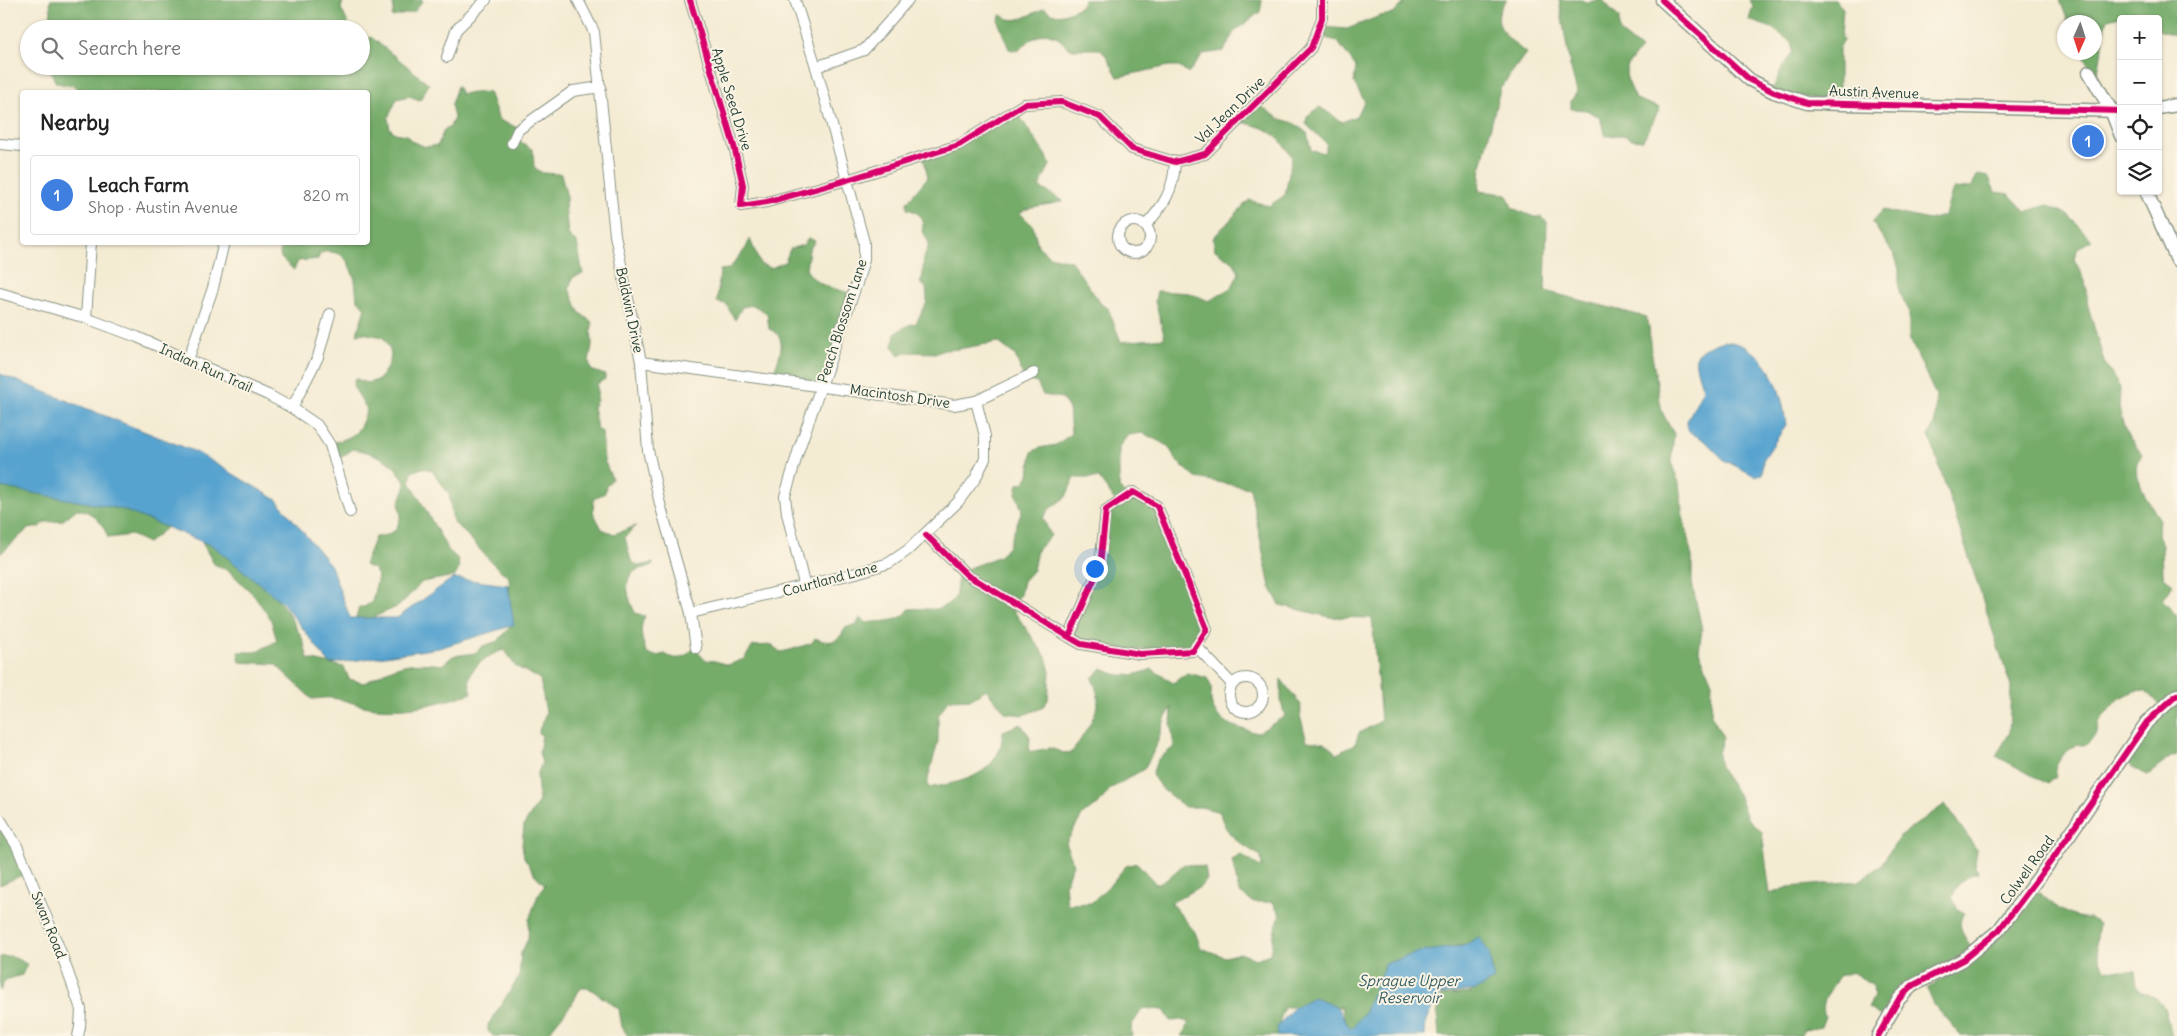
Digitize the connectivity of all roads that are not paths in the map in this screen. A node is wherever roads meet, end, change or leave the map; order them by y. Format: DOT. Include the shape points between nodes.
graph roads {
  1 [pos="486,0"];
  2 [pos="578,0"];
  3 [pos="690,0"];
  4 [pos="795,0"];
  5 [pos="908,0"];
  6 [pos="1322,0"];
  7 [pos="1662,0"];
  8 [pos="446,57"];
  9 [pos="816,67"];
  10 [pos="2089,72"];
  11 [pos="600,87"];
  12 [pos="2177,105"];
  13 [pos="2162,107"];
  14 [pos="2116,110"];
  15 [pos="512,143"];
  16 [pos="0,144"];
  17 [pos="20,146"];
  18 [pos="1175,162"];
  19 [pos="847,180"];
  20 [pos="2148,195"];
  21 [pos="1145,226"];
  22 [pos="91,245"];
  23 [pos="223,245"];
  24 [pos="2177,260"];
  25 [pos="0,292"];
  26 [pos="330,314"];
  27 [pos="86,318"];
  28 [pos="188,360"];
  29 [pos="641,362"];
  30 [pos="1034,374"];
  31 [pos="821,386"];
  32 [pos="976,401"];
  33 [pos="292,408"];
  34 [pos="350,512"];
  35 [pos="926,535"];
  36 [pos="804,584"];
  37 [pos="691,613"];
  38 [pos="1069,637"];
  39 [pos="1196,646"];
  40 [pos="696,648"];
  41 [pos="1232,684"];
  42 [pos="2177,695"];
  43 [pos="0,819"];
  44 [pos="78,1036"];
  45 [pos="1878,1036"];
  1 -- 8 [label="street" via="456,30"];
  2 -- 11 [label="street, Baldwin Drive" via="594,32"];
  3 -- 19 [label="street, Apple Seed Drive" via="739,165 743,185 741,206"];
  4 -- 9 [label="street, Peach Blossom Lane"];
  5 -- 9 [label="street" via="864,50"];
  6 -- 18 [label="street, Val Jean Drive" via="1322,18 1311,48 1205,154"];
  7 -- 14 [label="street, Austin Avenue" via="1750,80 1794,100 1807,103"];
  9 -- 19 [label="street, Peach Blossom Lane"];
  10 -- 14 [label="street"];
  11 -- 15 [label="street" via="573,91 518,130"];
  11 -- 29 [label="street, Baldwin Drive" via="615,235"];
  12 -- 13 [label="street"];
  16 -- 17 [label="street"];
  18 -- 19 [label="street" via="1132,149 1100,117 1062,102 1024,104 959,145"];
  18 -- 21 [label="street" via="1172,189"];
  19 -- 31 [label="street, Peach Blossom Lane" via="864,242 864,259"];
  20 -- 24 [label="street"];
  22 -- 27 [label="street"];
  23 -- 28 [label="street" via="213,288"];
  25 -- 27 [label="street, Indian Run Trail"];
  26 -- 33 [label="street" via="318,357"];
  27 -- 28 [label="street, Indian Run Trail"];
  28 -- 33 [label="street, Indian Run Trail"];
  29 -- 31 [label="street, Macintosh Drive"];
  29 -- 37 [label="street, Baldwin Drive" via="648,450"];
  30 -- 32 [label="street, Macintosh Drive"];
  31 -- 32 [label="street, Macintosh Drive" via="954,404"];
  31 -- 36 [label="street, Peach Blossom Lane" via="785,496"];
  32 -- 35 [label="street, Courtland Lane" via="985,436 985,459 958,502"];
  33 -- 34 [label="street, Indian Run Trail" via="317,425 330,445"];
  35 -- 36 [label="street, Courtland Lane" via="889,563"];
  35 -- 38 [label="street" via="968,576"];
  36 -- 37 [label="street, Courtland Lane" via="778,594"];
  37 -- 40 [label="street, Baldwin Drive"];
  38 -- 39 [label="street" via="1081,644 1140,654 1193,651"];
  38 -- 39 [label="street" via="1100,566 1106,510 1133,492 1157,506 1207,628"];
  39 -- 41 [label="street"];
  42 -- 45 [label="street, Colwell Road" via="2147,722 1999,930 1964,959 1912,986 1899,999"];
  43 -- 44 [label="street, Swan Road" via="17,846 60,950 81,1009"];
}
